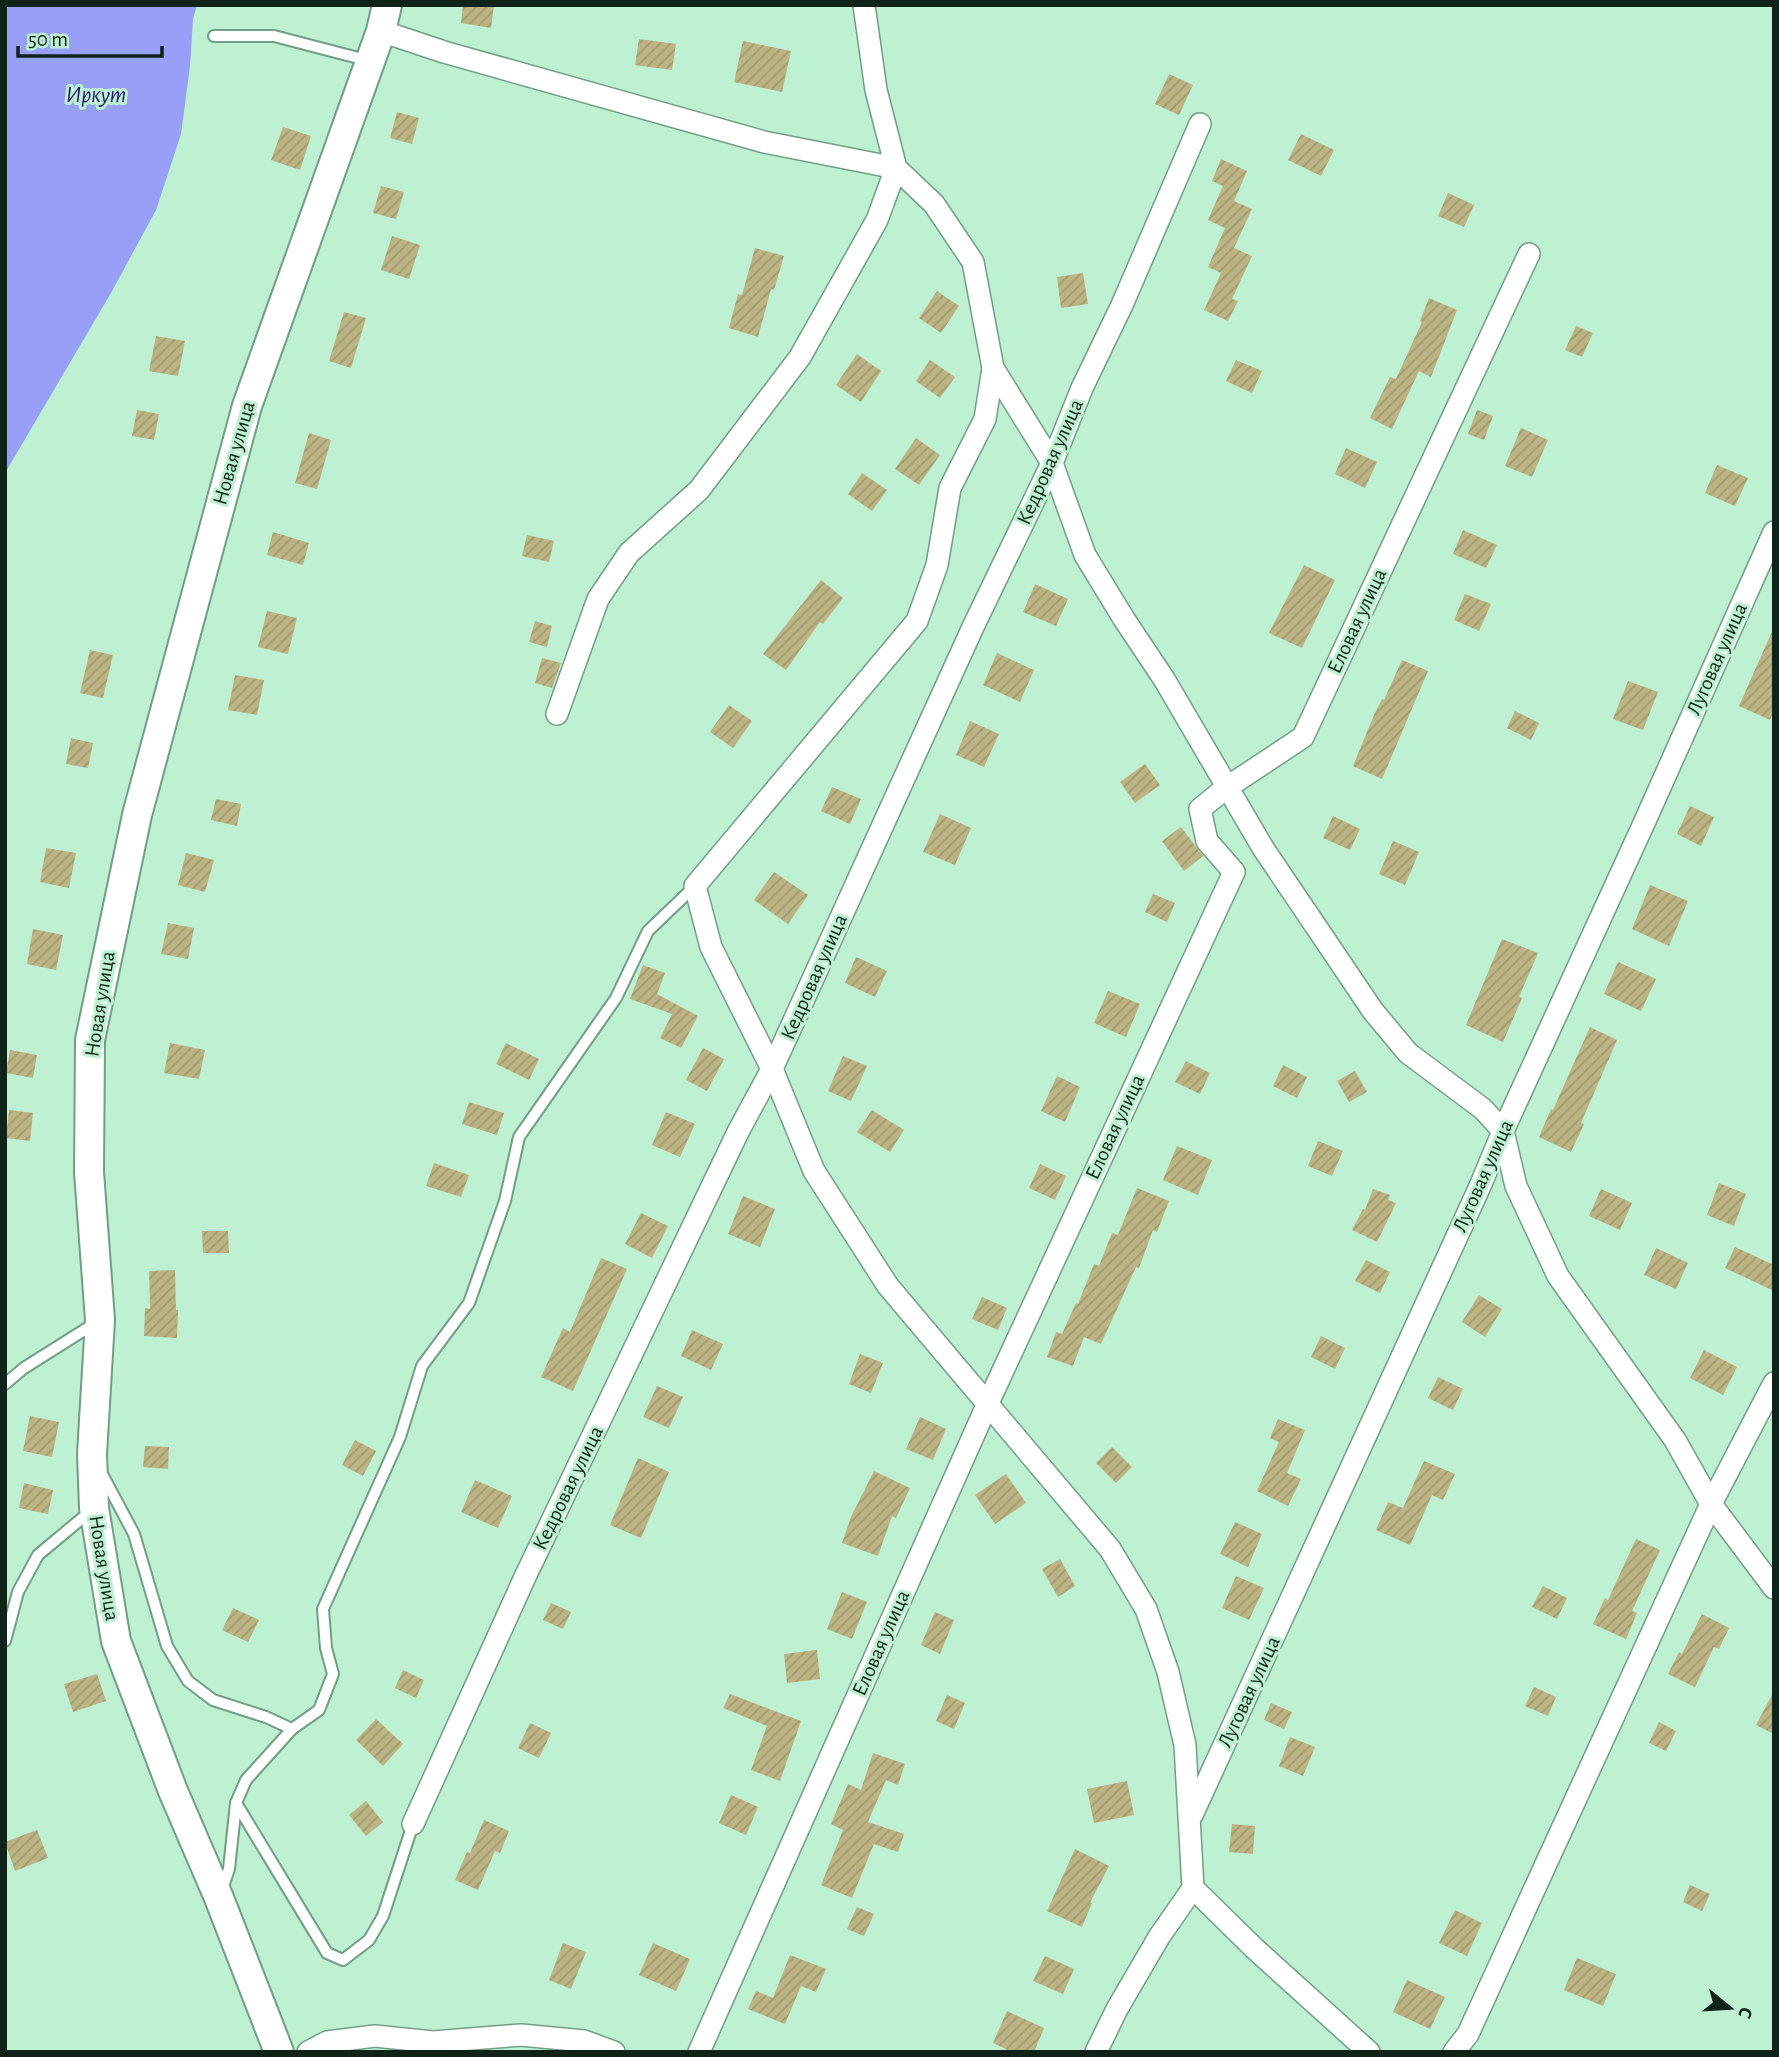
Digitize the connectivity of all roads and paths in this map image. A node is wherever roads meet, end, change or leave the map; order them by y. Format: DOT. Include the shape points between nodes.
graph roads {
  1 [pos="864,5"];
  2 [pos="384,18"];
  3 [pos="214,36"];
  4 [pos="370,61"];
  5 [pos="1200,124"];
  6 [pos="896,168"];
  7 [pos="1529,254"];
  8 [pos="993,368"];
  9 [pos="1052,463"];
  10 [pos="1774,532"];
  11 [pos="557,714"];
  12 [pos="1226,788"];
  13 [pos="1262,848"];
  14 [pos="1234,872"];
  15 [pos="695,886"];
  16 [pos="772,1069"];
  17 [pos="1503,1131"];
  18 [pos="100,1320"];
  19 [pos="1774,1382"];
  20 [pos="5,1384"];
  21 [pos="988,1403"];
  22 [pos="92,1454"];
  23 [pos="1711,1504"];
  24 [pos="94,1508"];
  25 [pos="1774,1588"];
  26 [pos="5,1641"];
  27 [pos="292,1729"];
  28 [pos="236,1804"];
  29 [pos="1191,1819"];
  30 [pos="413,1824"];
  31 [pos="1193,1888"];
  32 [pos="219,1898"];
  33 [pos="1367,2051"];
  34 [pos="279,2052"];
  35 [pos="308,2052"];
  36 [pos="614,2052"];
  37 [pos="699,2052"];
  38 [pos="1096,2052"];
  39 [pos="1454,2052"];
  1 -- 6 [label="street" via="876,90"];
  2 -- 4 [label="street, Новая улица"];
  2 -- 6 [label="street" via="444,51 764,142"];
  3 -- 4 [label="lane" via="274,36"];
  4 -- 18 [label="street, Новая улица" via="247,405 136,815 90,1040 89,1172"];
  5 -- 9 [label="street, Кедровая улица"];
  6 -- 8 [label="street" via="934,204 973,262"];
  6 -- 11 [label="street" via="877,220 800,357 699,491 629,553 598,599"];
  7 -- 12 [label="street, Еловая улица" via="1303,737"];
  8 -- 9 [label="street"];
  8 -- 15 [label="street" via="985,419 950,488 937,565 917,621"];
  9 -- 12 [label="street" via="1085,555"];
  9 -- 16 [label="street, Кедровая улица"];
  10 -- 17 [label="street, Луговая улица"];
  12 -- 13 [label="street"];
  12 -- 14 [label="street, Еловая улица" via="1200,809 1207,841"];
  13 -- 14 [label="street"];
  13 -- 17 [label="street" via="1408,1053 1483,1109"];
  14 -- 21 [label="street, Еловая улица"];
  15 -- 16 [label="street" via="711,947"];
  15 -- 27 [label="lane" via="648,931 615,998 519,1137 505,1201 469,1303 422,1366 400,1437 323,1609 333,1674 319,1710"];
  16 -- 21 [label="street" via="814,1171 888,1286"];
  16 -- 30 [label="street, Кедровая улица" via="543,1540"];
  17 -- 23 [label="street" via="1516,1186 1558,1276 1675,1440"];
  17 -- 29 [label="street, Луговая улица"];
  18 -- 20 [label="lane"];
  18 -- 22 [label="street, Новая улица"];
  19 -- 23 [label="street"];
  21 -- 29 [label="street" via="1110,1549 1146,1609 1168,1672 1185,1745"];
  21 -- 37 [label="street, Еловая улица"];
  22 -- 24 [label="street, Новая улица"];
  22 -- 27 [label="lane" via="134,1534 167,1646 188,1681 213,1700"];
  23 -- 25 [label="street"];
  23 -- 39 [label="street" via="1474,2022"];
  24 -- 26 [label="lane" via="38,1555 19,1592"];
  24 -- 32 [label="street, Новая улица" via="116,1641"];
  27 -- 28 [label="lane" via="246,1780"];
  28 -- 30 [label="lane" via="327,1953 343,1960 369,1940 383,1916"];
  28 -- 32 [label="lane" via="229,1868"];
  29 -- 31 [label="street"];
  31 -- 33 [label="street"];
  31 -- 38 [label="street" via="1152,1949"];
  32 -- 34 [label="street, Новая улица"];
  35 -- 36 [label="street" via="327,2042 375,2036 433,2042 521,2035 584,2040"];
}
